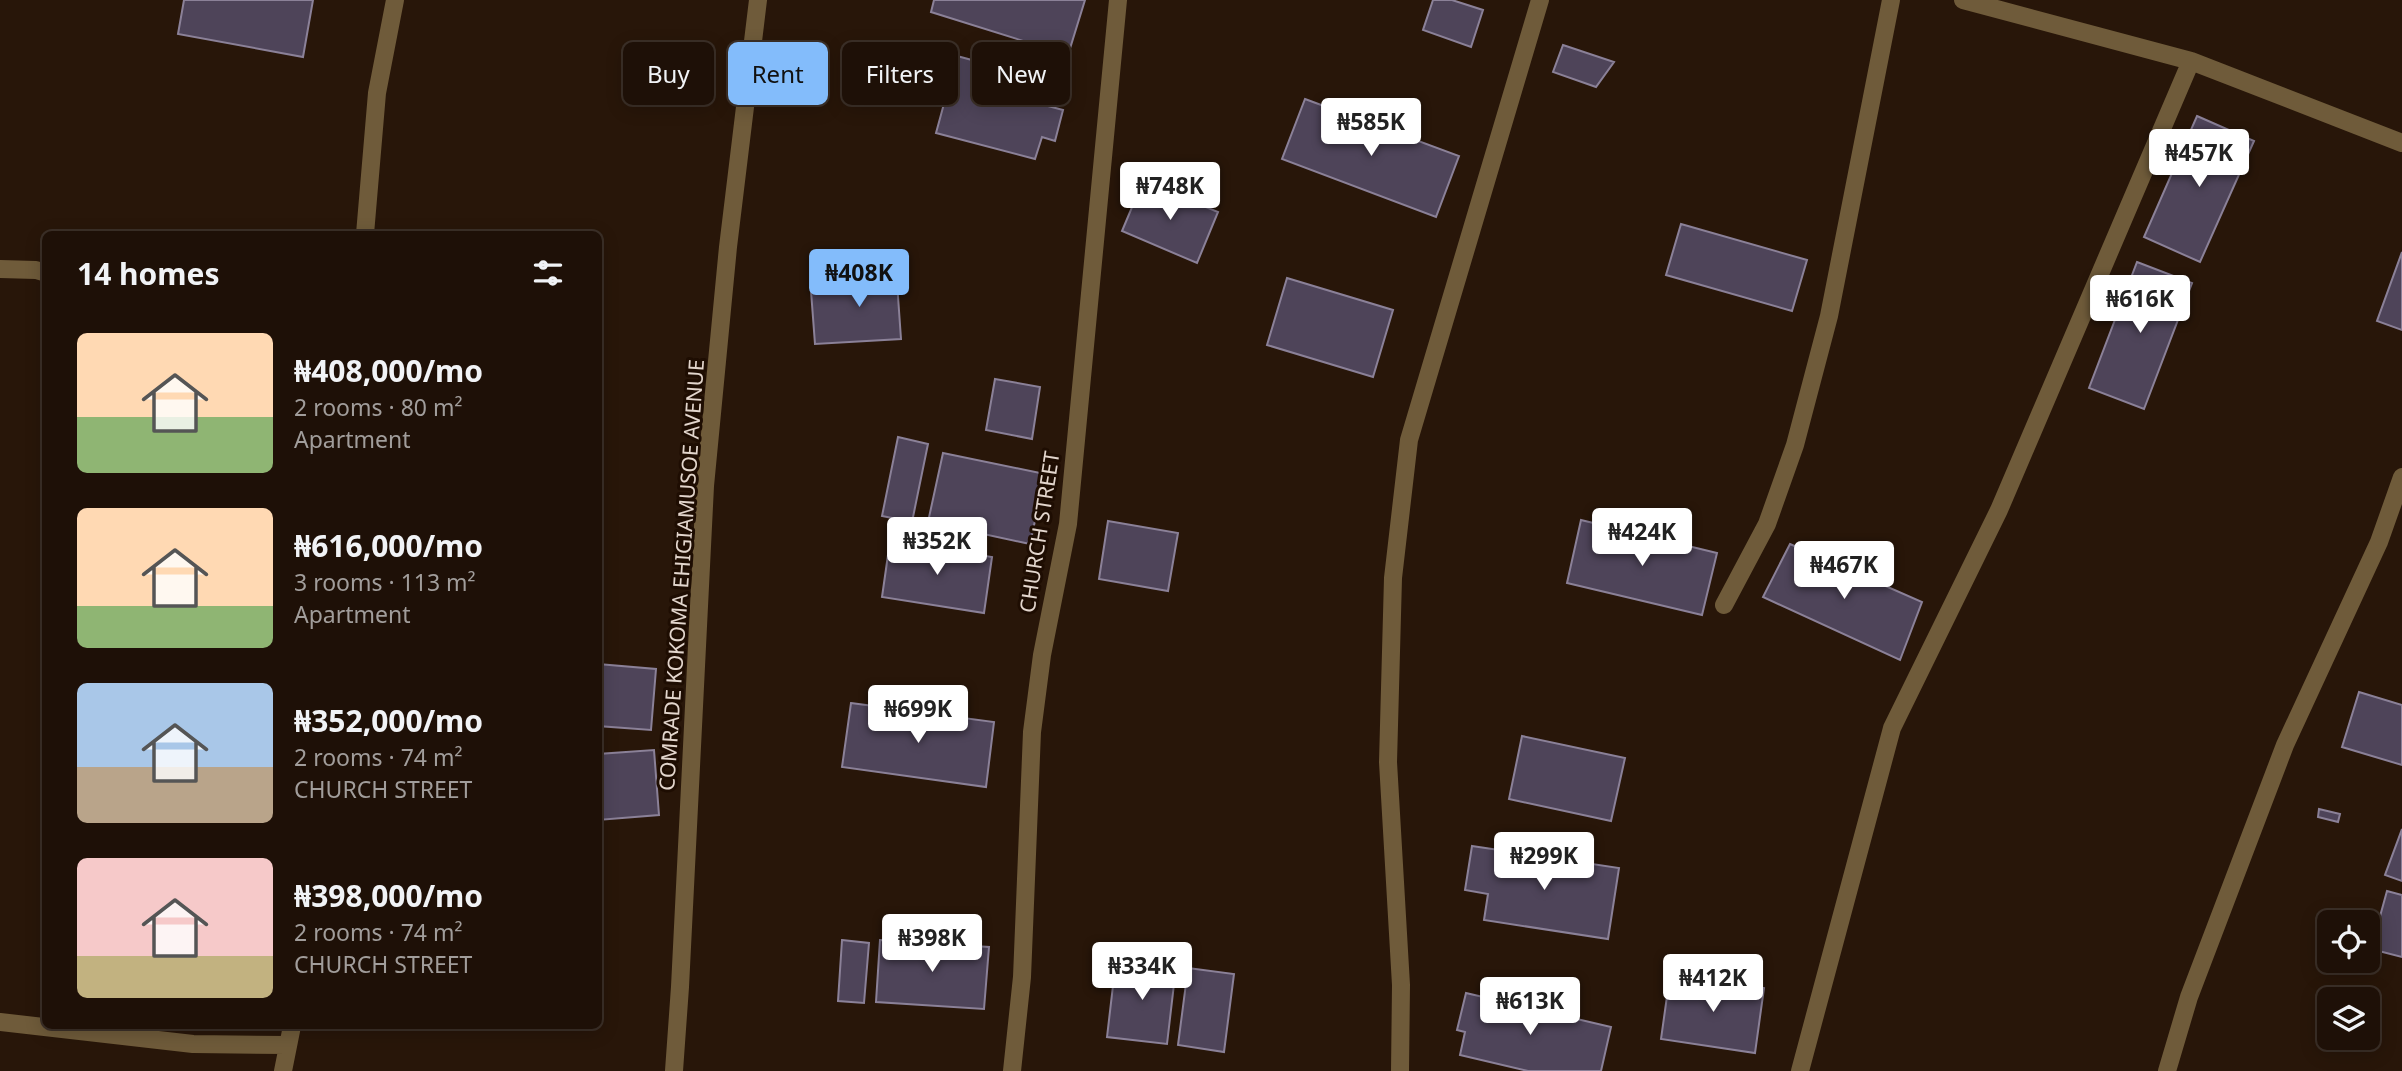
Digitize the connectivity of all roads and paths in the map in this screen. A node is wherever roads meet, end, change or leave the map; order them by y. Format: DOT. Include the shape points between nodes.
graph roads {
  1 [pos="395,0"];
  2 [pos="758,0"];
  3 [pos="1118,0"];
  4 [pos="1540,0"];
  5 [pos="1891,0"];
  6 [pos="1963,0"];
  7 [pos="2191,61"];
  8 [pos="2402,143"];
  9 [pos="365,231"];
  10 [pos="0,270"];
  11 [pos="42,272"];
  12 [pos="2402,477"];
  13 [pos="1724,605"];
  14 [pos="0,1022"];
  15 [pos="42,1027"];
  16 [pos="61,1029"];
  17 [pos="291,1029"];
  18 [pos="287,1045"];
  19 [pos="283,1071"];
  20 [pos="674,1071"];
  21 [pos="1012,1071"];
  22 [pos="1400,1071"];
  23 [pos="1800,1071"];
  24 [pos="2167,1071"];
  1 -- 9 [label="street" via="377,93"];
  2 -- 20 [label="street, COMRADE KOKOMA EHIGIAMUSOE AVENUE" via="705,486"];
  3 -- 21 [label="street, CHURCH STREET" via="1068,524 1031,733 1022,977"];
  4 -- 22 [label="street" via="1409,440 1393,578 1388,762 1401,985"];
  5 -- 13 [label="street" via="1829,316 1795,445 1767,524"];
  6 -- 7 [label="street"];
  7 -- 8 [label="street"];
  7 -- 23 [label="street" via="1999,510 1892,728"];
  10 -- 11 [label="street"];
  12 -- 24 [label="street" via="2379,542 2285,745 2189,997"];
  14 -- 15 [label="street"];
  16 -- 18 [label="street" via="193,1044"];
  17 -- 18 [label="street"];
  18 -- 19 [label="street"];
}
